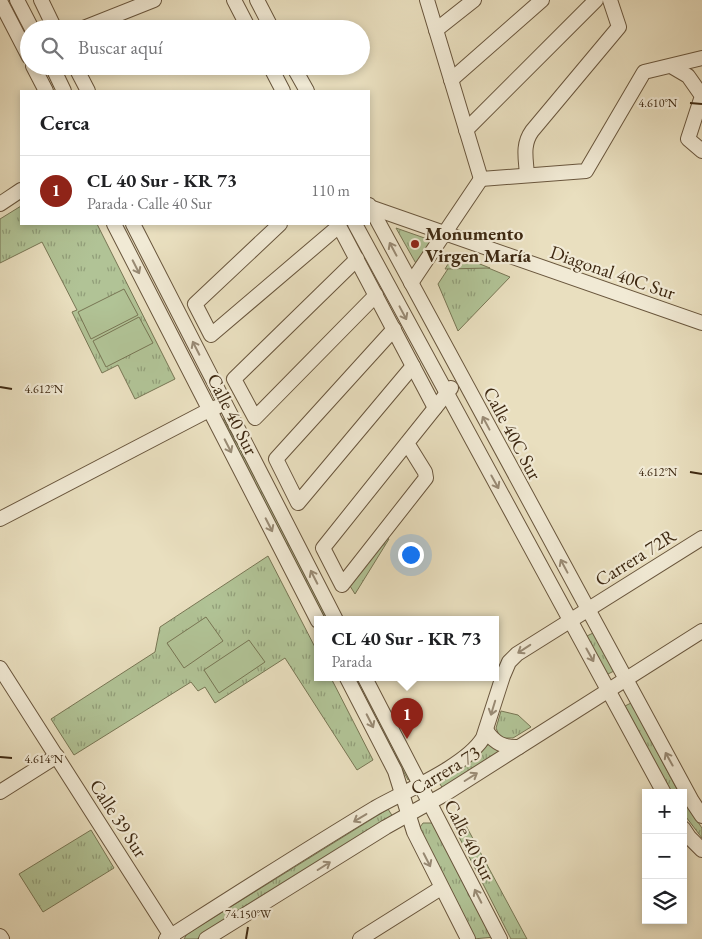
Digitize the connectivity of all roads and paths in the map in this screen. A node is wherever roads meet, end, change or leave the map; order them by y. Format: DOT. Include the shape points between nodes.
graph roads {
  1 [pos="17,0"];
  2 [pos="41,0"];
  3 [pos="154,0"];
  4 [pos="234,0"];
  5 [pos="257,0"];
  6 [pos="427,0"];
  7 [pos="474,0"];
  8 [pos="542,0"];
  9 [pos="596,0"];
  10 [pos="610,0"];
  11 [pos="0,2"];
  12 [pos="27,20"];
  13 [pos="51,20"];
  14 [pos="104,20"];
  15 [pos="244,20"];
  16 [pos="267,20"];
  17 [pos="436,30"];
  18 [pos="20,41"];
  19 [pos="702,58"];
  20 [pos="671,66"];
  21 [pos="38,75"];
  22 [pos="56,75"];
  23 [pos="80,75"];
  24 [pos="275,75"];
  25 [pos="298,75"];
  26 [pos="451,80"];
  27 [pos="45,90"];
  28 [pos="64,90"];
  29 [pos="87,90"];
  30 [pos="282,90"];
  31 [pos="306,90"];
  32 [pos="702,96"];
  33 [pos="466,130"];
  34 [pos="702,151"];
  35 [pos="527,175"];
  36 [pos="481,179"];
  37 [pos="20,191"];
  38 [pos="0,204"];
  39 [pos="370,206"];
  40 [pos="370,208"];
  41 [pos="115,225"];
  42 [pos="133,225"];
  43 [pos="279,225"];
  44 [pos="338,225"];
  45 [pos="356,225"];
  46 [pos="443,233"];
  47 [pos="357,259"];
  48 [pos="411,283"];
  49 [pos="376,295"];
  50 [pos="702,323"];
  51 [pos="394,330"];
  52 [pos="413,366"];
  53 [pos="461,376"];
  54 [pos="220,393"];
  55 [pos="447,394"];
  56 [pos="226,408"];
  57 [pos="435,408"];
  58 [pos="210,410"];
  59 [pos="407,443"];
  60 [pos="0,519"];
  61 [pos="702,538"];
  62 [pos="587,609"];
  63 [pos="315,616"];
  64 [pos="334,616"];
  65 [pos="570,620"];
  66 [pos="702,631"];
  67 [pos="0,668"];
  68 [pos="625,679"];
  69 [pos="349,681"];
  70 [pos="368,681"];
  71 [pos="609,690"];
  72 [pos="486,730"];
  73 [pos="518,747"];
  74 [pos="57,756"];
  75 [pos="420,784"];
  76 [pos="662,789"];
  77 [pos="0,792"];
  78 [pos="402,794"];
  79 [pos="430,802"];
  80 [pos="408,815"];
  81 [pos="702,816"];
  82 [pos="687,834"];
  83 [pos="702,850"];
  84 [pos="441,888"];
  85 [pos="367,937"];
  86 [pos="170,938"];
  87 [pos="206,939"];
  88 [pos="468,939"];
  89 [pos="500,939"];
  1 -- 12 [label="street"];
  2 -- 13 [label="street"];
  3 -- 14 [label="street"];
  4 -- 15 [label="street"];
  5 -- 16 [label="street"];
  6 -- 17 [label="street"];
  7 -- 17 [label="street"];
  8 -- 26 [label="street"];
  9 -- 33 [label="street"];
  10 -- 35 [label="street" via="619,27 526,140"];
  11 -- 18 [label="street"];
  17 -- 26 [label="street"];
  19 -- 20 [label="street"];
  20 -- 32 [label="street" via="688,76"];
  20 -- 35 [label="street" via="644,72 586,171"];
  21 -- 27 [label="street"];
  22 -- 28 [label="street"];
  23 -- 29 [label="street"];
  24 -- 30 [label="street"];
  25 -- 31 [label="street"];
  26 -- 33 [label="street"];
  32 -- 34 [label="street" via="688,139"];
  33 -- 36 [label="street"];
  35 -- 36 [label="street"];
  36 -- 46 [label="street"];
  37 -- 38 [label="street"];
  39 -- 46 [label="street, Diagonal 40C Sur"];
  48 -- 40 [label="street, Calle 40C Sur, one-way"];
  41 -- 58 [label="street, Calle 40 Sur, one-way"];
  54 -- 42 [label="street, Calle 40 Sur, one-way"];
  43 -- 44 [label="street" via="195,304 211,335"];
  44 -- 47 [label="street"];
  45 -- 55 [label="street, Calle 40C Sur, one-way"];
  46 -- 48 [label="street"];
  46 -- 50 [label="street, Diagonal 40C Sur"];
  47 -- 49 [label="street"];
  47 -- 49 [label="street, Calle 40 Sur" via="234,379 255,418"];
  48 -- 53 [label="street, Calle 40C Sur"];
  49 -- 51 [label="street"];
  51 -- 52 [label="street"];
  51 -- 52 [label="street, Calle 40 Sur" via="276,459 298,503"];
  52 -- 57 [label="street"];
  53 -- 55 [label="street"];
  62 -- 53 [label="street, Calle 40C Sur, one-way"];
  54 -- 56 [label="street, Calle 40 Sur"];
  54 -- 58 [label="street"];
  55 -- 57 [label="street"];
  55 -- 65 [label="street, Calle 40C Sur, one-way"];
  56 -- 58 [label="street"];
  64 -- 56 [label="street, Calle 40 Sur, one-way"];
  57 -- 59 [label="street"];
  58 -- 60 [label="street"];
  58 -- 63 [label="street, Calle 40 Sur, one-way"];
  59 -- 59 [label="street" via="426,478 342,585 323,548"];
  61 -- 62 [label="street, Carrera 72R"];
  62 -- 65 [label="street, Carrera 73"];
  62 -- 68 [label="street, Calle 40C Sur"];
  65 -- 71 [label="street, Calle 40C Sur, one-way"];
  65 -- 72 [label="street, Carrera 73, one-way" via="509,662"];
  66 -- 68 [label="street, Carrera 73"];
  67 -- 74 [label="street, Calle 39 Sur"];
  68 -- 71 [label="street, Carrera 73"];
  81 -- 68 [label="street, one-way"];
  69 -- 78 [label="street, one-way" via="396,771"];
  70 -- 75 [label="street, Calle 40 Sur"];
  71 -- 73 [label="street, Carrera 73"];
  71 -- 76 [label="street"];
  72 -- 73 [label="street" via="498,743"];
  72 -- 75 [label="street, Carrera 73" via="473,750"];
  79 -- 73 [label="street, Carrera 73, one-way"];
  74 -- 77 [label="street"];
  74 -- 86 [label="street, Calle 39 Sur"];
  75 -- 78 [label="street, Carrera 73"];
  75 -- 79 [label="street, Calle 40 Sur"];
  78 -- 80 [label="street"];
  78 -- 86 [label="street, Carrera 73, one-way"];
  79 -- 80 [label="street, Carrera 73"];
  89 -- 79 [label="street, Calle 40 Sur, one-way"];
  80 -- 84 [label="street, one-way"];
  87 -- 80 [label="street, Carrera 73, one-way"];
  82 -- 83 [label="street"];
  84 -- 85 [label="street"];
  84 -- 88 [label="street"];
}
